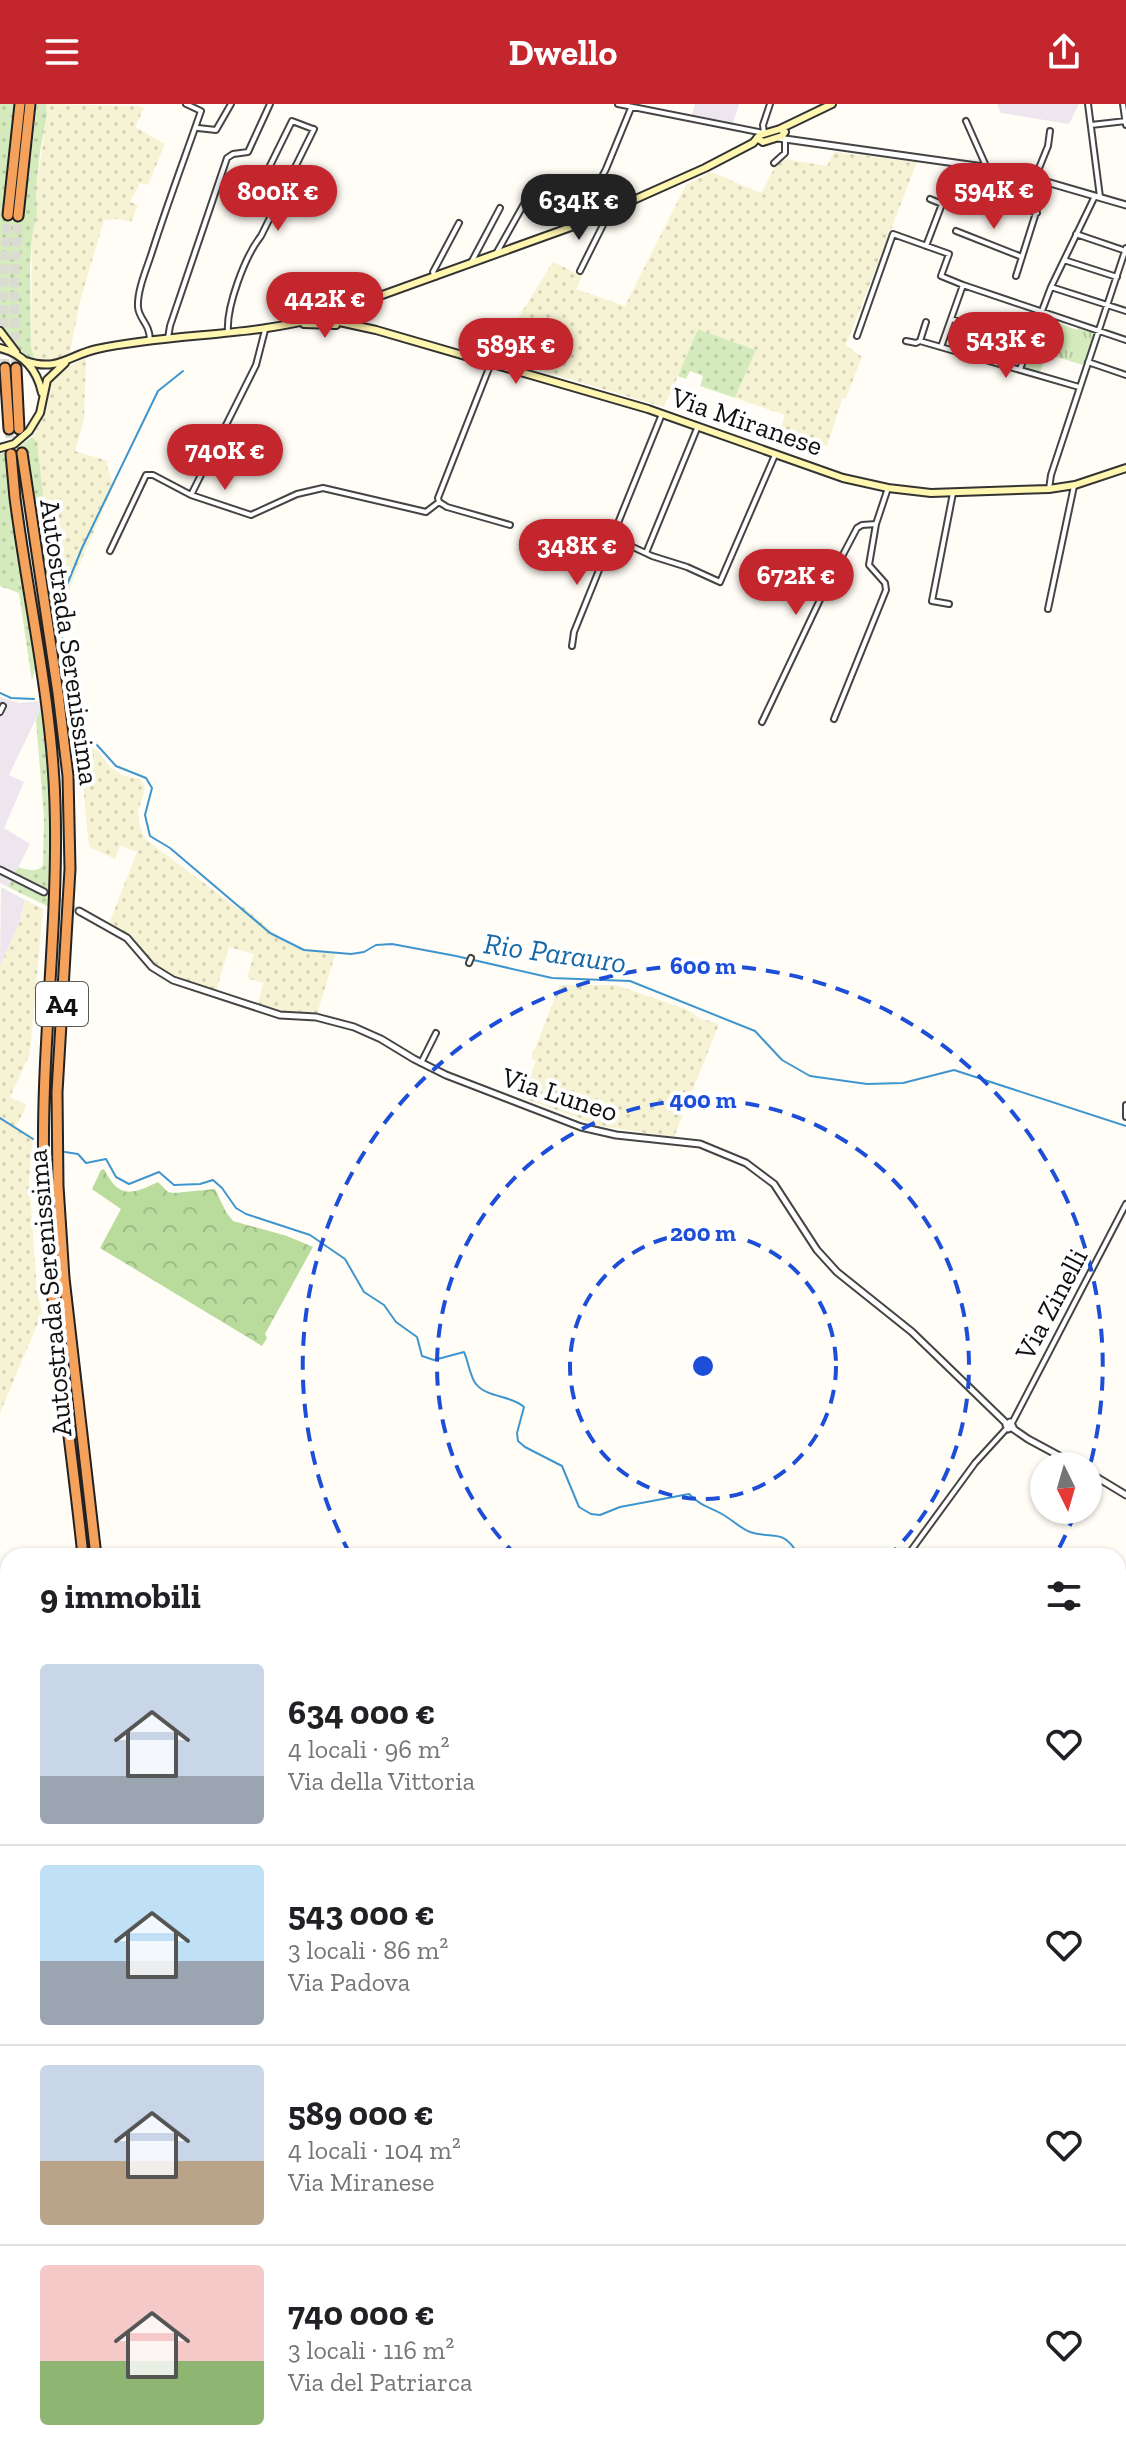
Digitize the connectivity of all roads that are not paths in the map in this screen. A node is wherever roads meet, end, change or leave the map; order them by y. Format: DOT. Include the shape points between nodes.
graph roads {
  1 [pos="20,104"];
  2 [pos="30,104"];
  3 [pos="186,104"];
  4 [pos="231,104"];
  5 [pos="270,104"];
  6 [pos="618,104"];
  7 [pos="770,104"];
  8 [pos="832,104"];
  9 [pos="1088,104"];
  10 [pos="1123,104"];
  11 [pos="631,108"];
  12 [pos="966,121"];
  13 [pos="1126,122"];
  14 [pos="1091,125"];
  15 [pos="198,128"];
  16 [pos="1050,131"];
  17 [pos="784,135"];
  18 [pos="758,137"];
  19 [pos="774,163"];
  20 [pos="987,169"];
  21 [pos="1035,178"];
  22 [pos="1046,181"];
  23 [pos="975,191"];
  24 [pos="529,195"];
  25 [pos="1098,196"];
  26 [pos="930,199"];
  27 [pos="1126,205"];
  28 [pos="275,206"];
  29 [pos="500,208"];
  30 [pos="1037,213"];
  31 [pos="603,214"];
  32 [pos="459,223"];
  33 [pos="582,223"];
  34 [pos="956,231"];
  35 [pos="1076,234"];
  36 [pos="926,246"];
  37 [pos="1126,250"];
  38 [pos="498,254"];
  39 [pos="1022,257"];
  40 [pos="1064,260"];
  41 [pos="472,264"];
  42 [pos="580,271"];
  43 [pos="1016,276"];
  44 [pos="435,277"];
  45 [pos="1117,277"];
  46 [pos="963,285"];
  47 [pos="1051,287"];
  48 [pos="1107,305"];
  49 [pos="1126,311"];
  50 [pos="339,312"];
  51 [pos="1040,312"];
  52 [pos="324,316"];
  53 [pos="951,319"];
  54 [pos="342,322"];
  55 [pos="926,322"];
  56 [pos="292,324"];
  57 [pos="264,327"];
  58 [pos="360,327"];
  59 [pos="0,331"];
  60 [pos="228,332"];
  61 [pos="1098,332"];
  62 [pos="857,336"];
  63 [pos="169,340"];
  64 [pos="1126,340"];
  65 [pos="906,341"];
  66 [pos="920,341"];
  67 [pos="150,342"];
  68 [pos="1028,343"];
  69 [pos="941,347"];
  70 [pos="0,348"];
  71 [pos="18,355"];
  72 [pos="26,361"];
  73 [pos="68,361"];
  74 [pos="1088,362"];
  75 [pos="491,363"];
  76 [pos="10,368"];
  77 [pos="1020,369"];
  78 [pos="1126,375"];
  79 [pos="1079,387"];
  80 [pos="42,400"];
  81 [pos="662,414"];
  82 [pos="698,426"];
  83 [pos="14,429"];
  84 [pos="0,448"];
  85 [pos="775,453"];
  86 [pos="1126,468"];
  87 [pos="1075,485"];
  88 [pos="888,488"];
  89 [pos="1049,489"];
  90 [pos="953,493"];
  91 [pos="191,495"];
  92 [pos="439,502"];
  93 [pos="584,524"];
  94 [pos="876,524"];
  95 [pos="510,525"];
  96 [pos="612,535"];
  97 [pos="110,551"];
  98 [pos="646,553"];
  99 [pos="949,604"];
  100 [pos="1048,609"];
  101 [pos="572,646"];
  102 [pos="834,719"];
  103 [pos="762,722"];
  104 [pos="0,870"];
  105 [pos="44,892"];
  106 [pos="79,911"];
  107 [pos="436,1033"];
  108 [pos="421,1063"];
  109 [pos="1126,1105"];
  110 [pos="1126,1117"];
  111 [pos="1126,1204"];
  112 [pos="1009,1426"];
  113 [pos="1052,1452"];
  114 [pos="1102,1480"];
  115 [pos="1126,1495"];
  116 [pos="82,1548"];
  117 [pos="95,1548"];
  118 [pos="913,1548"];
  1 -- 2 [label="highway" via="13,215"];
  3 -- 15 [label="street" via="201,111"];
  4 -- 15 [label="street" via="216,130"];
  5 -- 63 [label="street" via="248,152 227,158"];
  6 -- 11 [label="street"];
  7 -- 18 [label="street"];
  8 -- 17 [label="main road, Via Miranese"];
  9 -- 14 [label="street"];
  10 -- 13 [label="street"];
  11 -- 18 [label="street"];
  11 -- 33 [label="street"];
  12 -- 20 [label="street"];
  13 -- 14 [label="street"];
  14 -- 25 [label="street"];
  15 -- 67 [label="street" via="139,297"];
  16 -- 21 [label="street"];
  17 -- 18 [label="main road, Via Miranese"];
  17 -- 19 [label="street" via="785,153"];
  17 -- 20 [label="street"];
  18 -- 31 [label="main road, Via Miranese" via="725,158"];
  20 -- 21 [label="street"];
  21 -- 22 [label="street"];
  22 -- 25 [label="street"];
  22 -- 30 [label="street"];
  23 -- 30 [label="street"];
  24 -- 38 [label="street"];
  25 -- 27 [label="street"];
  25 -- 35 [label="street"];
  26 -- 36 [label="street" via="942,204"];
  28 -- 28 [label="street" via="313,129 292,121 257,192"];
  28 -- 60 [label="street" via="238,281"];
  29 -- 41 [label="street"];
  30 -- 39 [label="street"];
  31 -- 33 [label="main road, Via Miranese"];
  31 -- 42 [label="street" via="605,221"];
  32 -- 44 [label="street"];
  33 -- 38 [label="main road, Via Miranese"];
  34 -- 39 [label="street"];
  35 -- 37 [label="street"];
  35 -- 40 [label="street"];
  36 -- 46 [label="street" via="949,254 941,276"];
  36 -- 62 [label="street" via="893,234"];
  37 -- 45 [label="street"];
  38 -- 41 [label="main road, Via Miranese"];
  39 -- 43 [label="street"];
  40 -- 45 [label="street"];
  40 -- 47 [label="street"];
  41 -- 44 [label="main road, Via Miranese"];
  44 -- 50 [label="main road, Via Miranese"];
  45 -- 48 [label="street"];
  46 -- 51 [label="street"];
  46 -- 53 [label="street"];
  47 -- 48 [label="street"];
  47 -- 51 [label="street"];
  48 -- 49 [label="street"];
  48 -- 61 [label="street"];
  50 -- 52 [label="main road, Via Miranese"];
  50 -- 54 [label="main road"];
  51 -- 61 [label="street"];
  51 -- 68 [label="street"];
  52 -- 54 [label="main road, Via Miranese"];
  52 -- 56 [label="main road, Via Miranese"];
  53 -- 68 [label="street"];
  53 -- 69 [label="street"];
  54 -- 58 [label="main road, Via Miranese"];
  55 -- 66 [label="street"];
  56 -- 57 [label="main road, Via Miranese"];
  56 -- 58 [label="main road, Via Miranese"];
  57 -- 60 [label="main road, Via Miranese"];
  57 -- 91 [label="street" via="253,373"];
  58 -- 75 [label="main road, Via Miranese"];
  59 -- 71 [label="main road"];
  60 -- 63 [label="main road, Via Miranese"];
  61 -- 64 [label="street"];
  61 -- 74 [label="street"];
  63 -- 67 [label="main road, Via Miranese"];
  65 -- 66 [label="street"];
  66 -- 69 [label="street"];
  67 -- 73 [label="main road, Via Miranese" via="95,349"];
  68 -- 77 [label="street"];
  69 -- 77 [label="street"];
  70 -- 71 [label="main road"];
  71 -- 72 [label="main road"];
  72 -- 73 [label="main road" via="47,366"];
  72 -- 80 [label="main road" via="37,377"];
  73 -- 80 [label="main road" via="47,380"];
  74 -- 78 [label="street"];
  74 -- 79 [label="street"];
  75 -- 81 [label="main road, Via Miranese"];
  75 -- 92 [label="street"];
  76 -- 83 [label="highway"];
  77 -- 79 [label="street"];
  79 -- 89 [label="street"];
  80 -- 84 [label="main road" via="29,431"];
  81 -- 82 [label="main road, Via Miranese"];
  81 -- 96 [label="street"];
  82 -- 85 [label="main road, Via Miranese"];
  82 -- 98 [label="street"];
  85 -- 88 [label="main road, Via Miranese"];
  85 -- 98 [label="street" via="720,582"];
  86 -- 87 [label="main road, Via Miranese"];
  87 -- 89 [label="main road, Via Miranese"];
  87 -- 100 [label="street"];
  88 -- 90 [label="main road, Via Miranese"];
  88 -- 94 [label="street"];
  89 -- 90 [label="main road, Via Miranese"];
  90 -- 99 [label="street" via="932,601"];
  91 -- 92 [label="street" via="251,515 323,488 426,512"];
  91 -- 97 [label="street" via="146,475"];
  92 -- 95 [label="street"];
  93 -- 96 [label="street"];
  94 -- 102 [label="street" via="869,565 886,590"];
  94 -- 103 [label="street" via="858,527"];
  96 -- 98 [label="street"];
  96 -- 101 [label="street"];
  104 -- 105 [label="street"];
  106 -- 108 [label="street, Via Luneo" via="127,938 152,967 173,980 280,1015 354,1027"];
  107 -- 108 [label="street"];
  108 -- 112 [label="street, Via Luneo" via="581,1127 700,1144 759,1171 774,1184 827,1262 912,1332"];
  109 -- 110 [label="street"];
  111 -- 112 [label="street, Via Zinelli"];
  112 -- 113 [label="street, Via Luneo"];
  112 -- 118 [label="street, Via Zinelli"];
  114 -- 115 [label="street"];
  116 -- 117 [label="highway, Autostrada Serenissima / A4" via="45,1188 45,1068 56,869 53,770 15,498 16,453 58,693 69,790 58,1186"];
}
